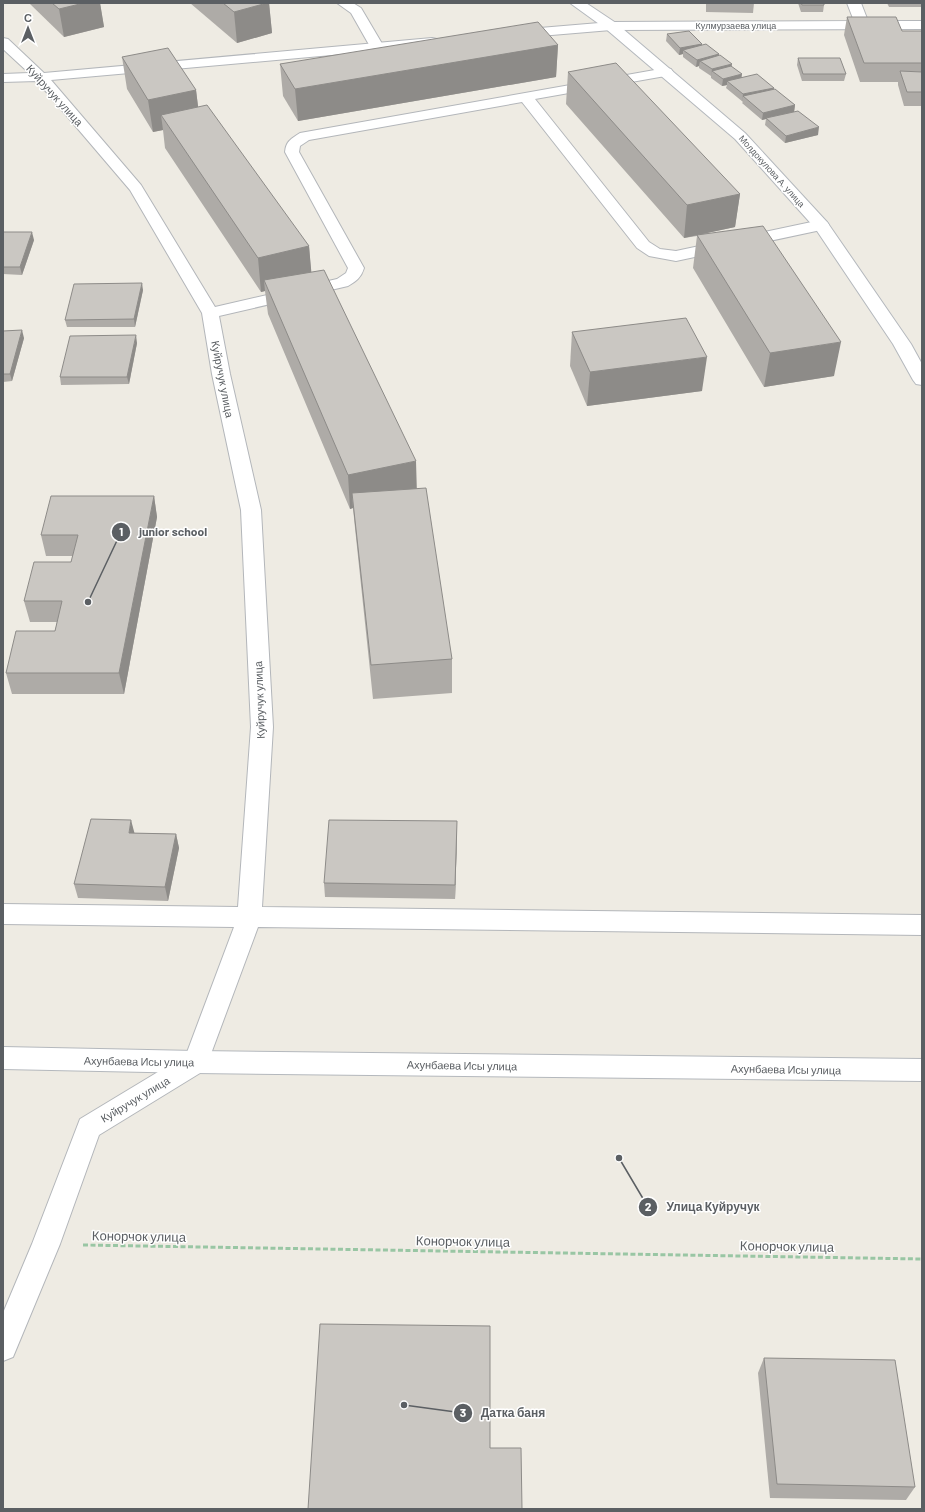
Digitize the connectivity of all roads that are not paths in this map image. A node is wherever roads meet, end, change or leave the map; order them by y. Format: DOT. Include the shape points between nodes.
graph roads {
  1 [pos="344,3"];
  2 [pos="577,3"];
  3 [pos="854,3"];
  4 [pos="862,24"];
  5 [pos="922,25"];
  6 [pos="611,26"];
  7 [pos="502,36"];
  8 [pos="448,40"];
  9 [pos="3,42"];
  10 [pos="377,47"];
  11 [pos="666,72"];
  12 [pos="41,77"];
  13 [pos="3,78"];
  14 [pos="526,97"];
  15 [pos="821,225"];
  16 [pos="210,313"];
  17 [pos="922,380"];
  18 [pos="3,914"];
  19 [pos="250,918"];
  20 [pos="922,925"];
  21 [pos="3,1058"];
  22 [pos="196,1062"];
  23 [pos="922,1070"];
  24 [pos="3,1347"];
  1 -- 10 [label="street" via="356,12"];
  2 -- 6 [label="street, Молдокулова А. улица"];
  3 -- 4 [label="street"];
  4 -- 5 [label="street, Кулмурзаева улица"];
  4 -- 6 [label="street, Кулмурзаева улица"];
  6 -- 7 [label="street, Кулмурзаева улица"];
  6 -- 11 [label="street, Молдокулова А. улица"];
  8 -- 10 [label="street"];
  9 -- 12 [label="street, Куйручук улица"];
  10 -- 12 [label="street"];
  11 -- 14 [label="street"];
  11 -- 15 [label="street, Молдокулова А. улица" via="740,136"];
  12 -- 13 [label="street"];
  12 -- 16 [label="street, Куйручук улица" via="136,188"];
  14 -- 15 [label="street" via="643,245 655,253 676,256"];
  14 -- 16 [label="street" via="305,136 293,144 292,152 356,268 353,276 342,283"];
  15 -- 17 [label="street, Молдокулова А. улица" via="902,344"];
  16 -- 19 [label="street, Куйручук улица" via="251,510 262,727"];
  18 -- 19 [label="street"];
  19 -- 20 [label="street"];
  19 -- 22 [label="street, Куйручук улица"];
  21 -- 22 [label="street, Ахунбаева Исы улица"];
  22 -- 23 [label="street, Ахунбаева Исы улица"];
  22 -- 24 [label="street, Куйручук улица" via="89,1127 46,1244"];
}
